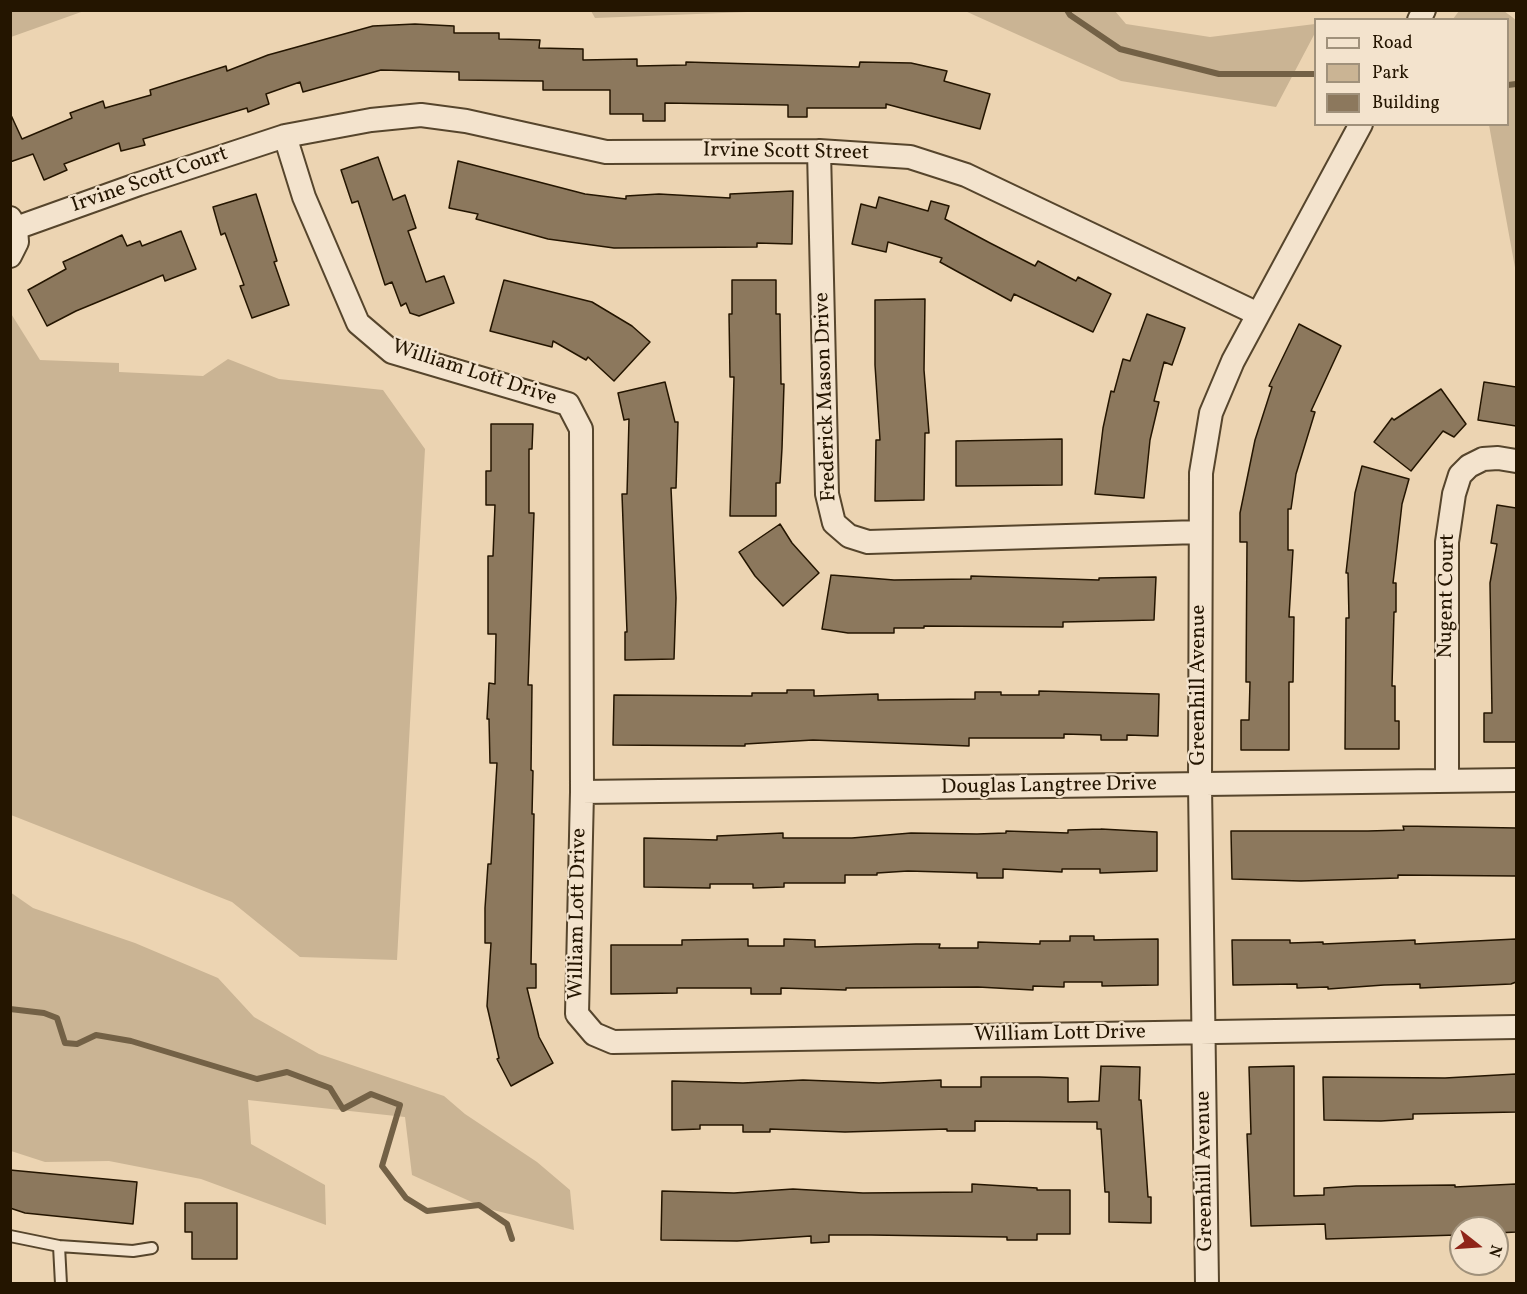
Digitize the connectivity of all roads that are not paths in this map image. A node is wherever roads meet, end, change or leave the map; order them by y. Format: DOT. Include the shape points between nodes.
graph roads {
  1 [pos="1360,126"];
  2 [pos="285,136"];
  3 [pos="819,151"];
  4 [pos="13,223"];
  5 [pos="10,256"];
  6 [pos="1258,314"];
  7 [pos="1516,461"];
  8 [pos="1199,532"];
  9 [pos="1516,780"];
  10 [pos="1447,781"];
  11 [pos="1200,785"];
  12 [pos="582,792"];
  13 [pos="1516,1027"];
  14 [pos="1204,1033"];
  15 [pos="10,1236"];
  16 [pos="59,1246"];
  17 [pos="152,1248"];
  18 [pos="61,1284"];
  19 [pos="1207,1284"];
  1 -- 6 [label="street, Greenhill Avenue"];
  2 -- 3 [label="street, Irvine Scott Street" via="421,115 606,152"];
  2 -- 4 [label="street, Irvine Scott Court"];
  2 -- 12 [label="street, William Lott Drive" via="304,197 358,323 392,352 568,404 581,429"];
  3 -- 6 [label="street, Irvine Scott Street" via="910,157 966,175"];
  3 -- 8 [label="street, Frederick Mason Drive" via="827,494 834,523 849,536 868,542"];
  4 -- 5 [label="street, Irvine Scott Court" via="17,242"];
  6 -- 8 [label="street, Greenhill Avenue" via="1211,413 1201,473"];
  7 -- 10 [label="street, Nugent Court" via="1482,459 1461,475 1454,494 1447,542"];
  8 -- 11 [label="street, Greenhill Avenue"];
  9 -- 10 [label="street, Douglas Langtree Drive"];
  10 -- 11 [label="street, Douglas Langtree Drive"];
  11 -- 12 [label="street, Douglas Langtree Drive"];
  11 -- 14 [label="street, Greenhill Avenue"];
  12 -- 14 [label="street, William Lott Drive" via="577,1014 594,1034 613,1042"];
  13 -- 14 [label="street, William Lott Drive"];
  14 -- 19 [label="street, Greenhill Avenue"];
  15 -- 16 [label="lane"];
  16 -- 17 [label="lane" via="133,1251"];
  16 -- 18 [label="lane"];
}
